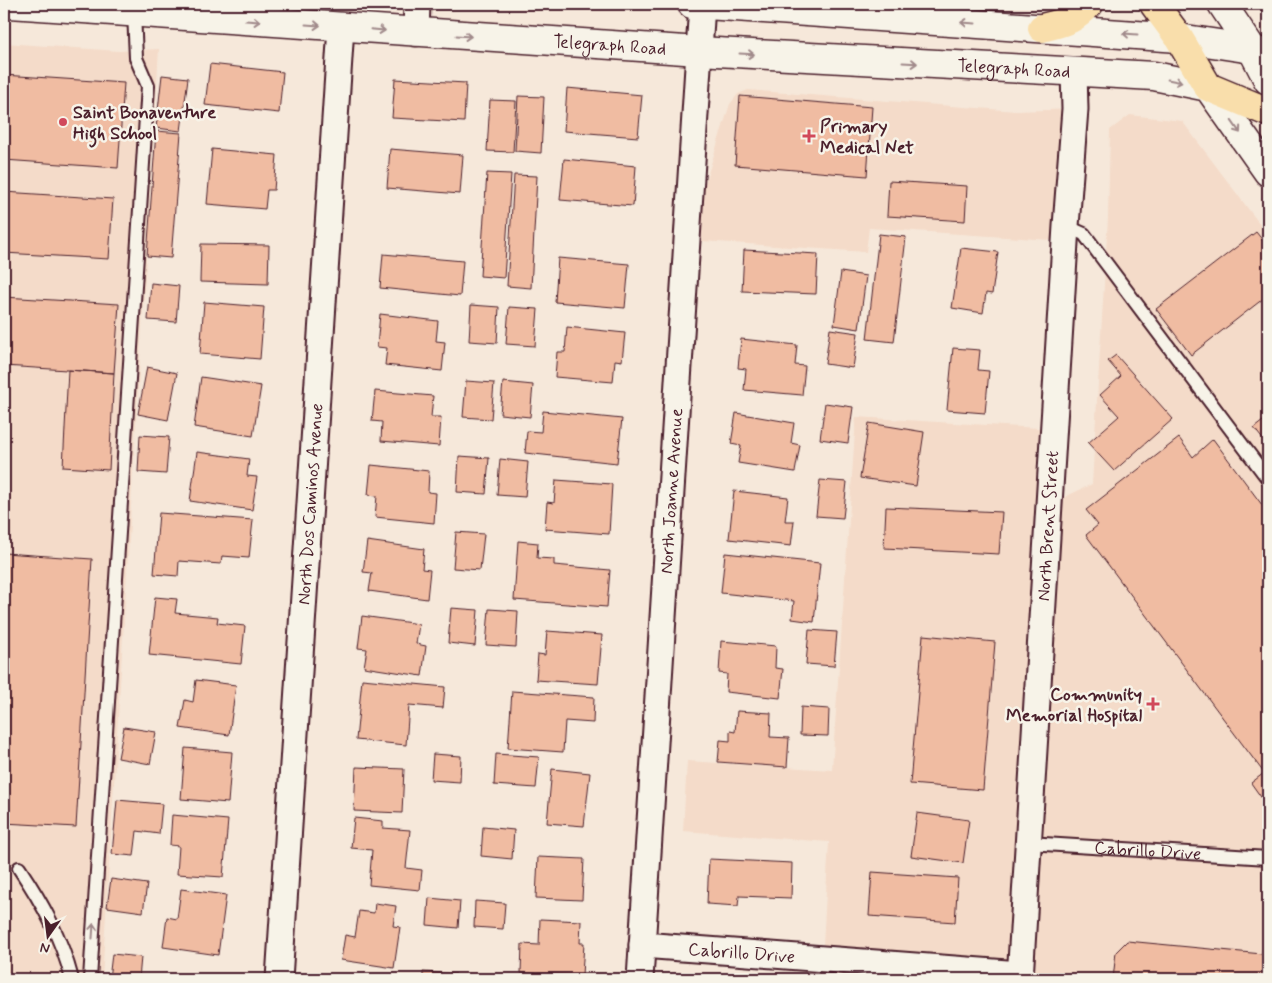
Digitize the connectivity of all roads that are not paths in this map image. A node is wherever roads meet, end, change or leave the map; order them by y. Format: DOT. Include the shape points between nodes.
graph roads {
  1 [pos="10,4"];
  2 [pos="417,4"];
  3 [pos="692,4"];
  4 [pos="702,4"];
  5 [pos="1089,4"];
  6 [pos="1154,4"];
  7 [pos="1222,4"];
  8 [pos="75,6"];
  9 [pos="134,12"];
  10 [pos="341,27"];
  11 [pos="1042,28"];
  12 [pos="416,33"];
  13 [pos="1179,38"];
  14 [pos="699,52"];
  15 [pos="1260,52"];
  16 [pos="1074,72"];
  17 [pos="1268,80"];
  18 [pos="1208,87"];
  19 [pos="1268,112"];
  20 [pos="1268,172"];
  21 [pos="1066,226"];
  22 [pos="1268,479"];
  23 [pos="1028,843"];
  24 [pos="1268,858"];
  25 [pos="19,868"];
  26 [pos="642,945"];
  27 [pos="1020,976"];
  28 [pos="72,979"];
  29 [pos="90,979"];
  30 [pos="279,979"];
  31 [pos="640,979"];
  1 -- 8 [label="main road, Telegraph Road"];
  2 -- 12 [label="street"];
  3 -- 4 [label="main road"];
  11 -- 4 [label="main road, one-way"];
  4 -- 14 [label="street, North Joanne Avenue"];
  5 -- 11 [label="main road" via="1071,20"];
  6 -- 13 [label="main road"];
  7 -- 15 [label="main road"];
  8 -- 9 [label="main road, Telegraph Road"];
  9 -- 10 [label="main road, Telegraph Road, one-way"];
  29 -- 9 [label="lane, one-way" via="148,86 136,58"];
  10 -- 12 [label="main road, Telegraph Road, one-way"];
  10 -- 30 [label="street, North Dos Caminos Avenue"];
  13 -- 11 [label="main road, one-way"];
  12 -- 14 [label="main road, Telegraph Road, one-way"];
  13 -- 15 [label="main road"];
  13 -- 18 [label="main road"];
  14 -- 16 [label="main road, Telegraph Road, one-way"];
  14 -- 26 [label="street, North Joanne Avenue"];
  15 -- 17 [label="main road"];
  16 -- 18 [label="main road, Telegraph Road, one-way" via="1154,76"];
  16 -- 21 [label="street, North Brent Street" via="1075,109"];
  18 -- 19 [label="main road"];
  18 -- 20 [label="main road, one-way"];
  21 -- 22 [label="lane" via="1084,234"];
  21 -- 23 [label="street, North Brent Street"];
  23 -- 24 [label="lane, Cabrillo Drive"];
  23 -- 27 [label="street, North Brent Street"];
  25 -- 28 [label="lane" via="41,902"];
  26 -- 27 [label="street, Cabrillo Drive"];
  26 -- 31 [label="street, North Joanne Avenue"];
}
